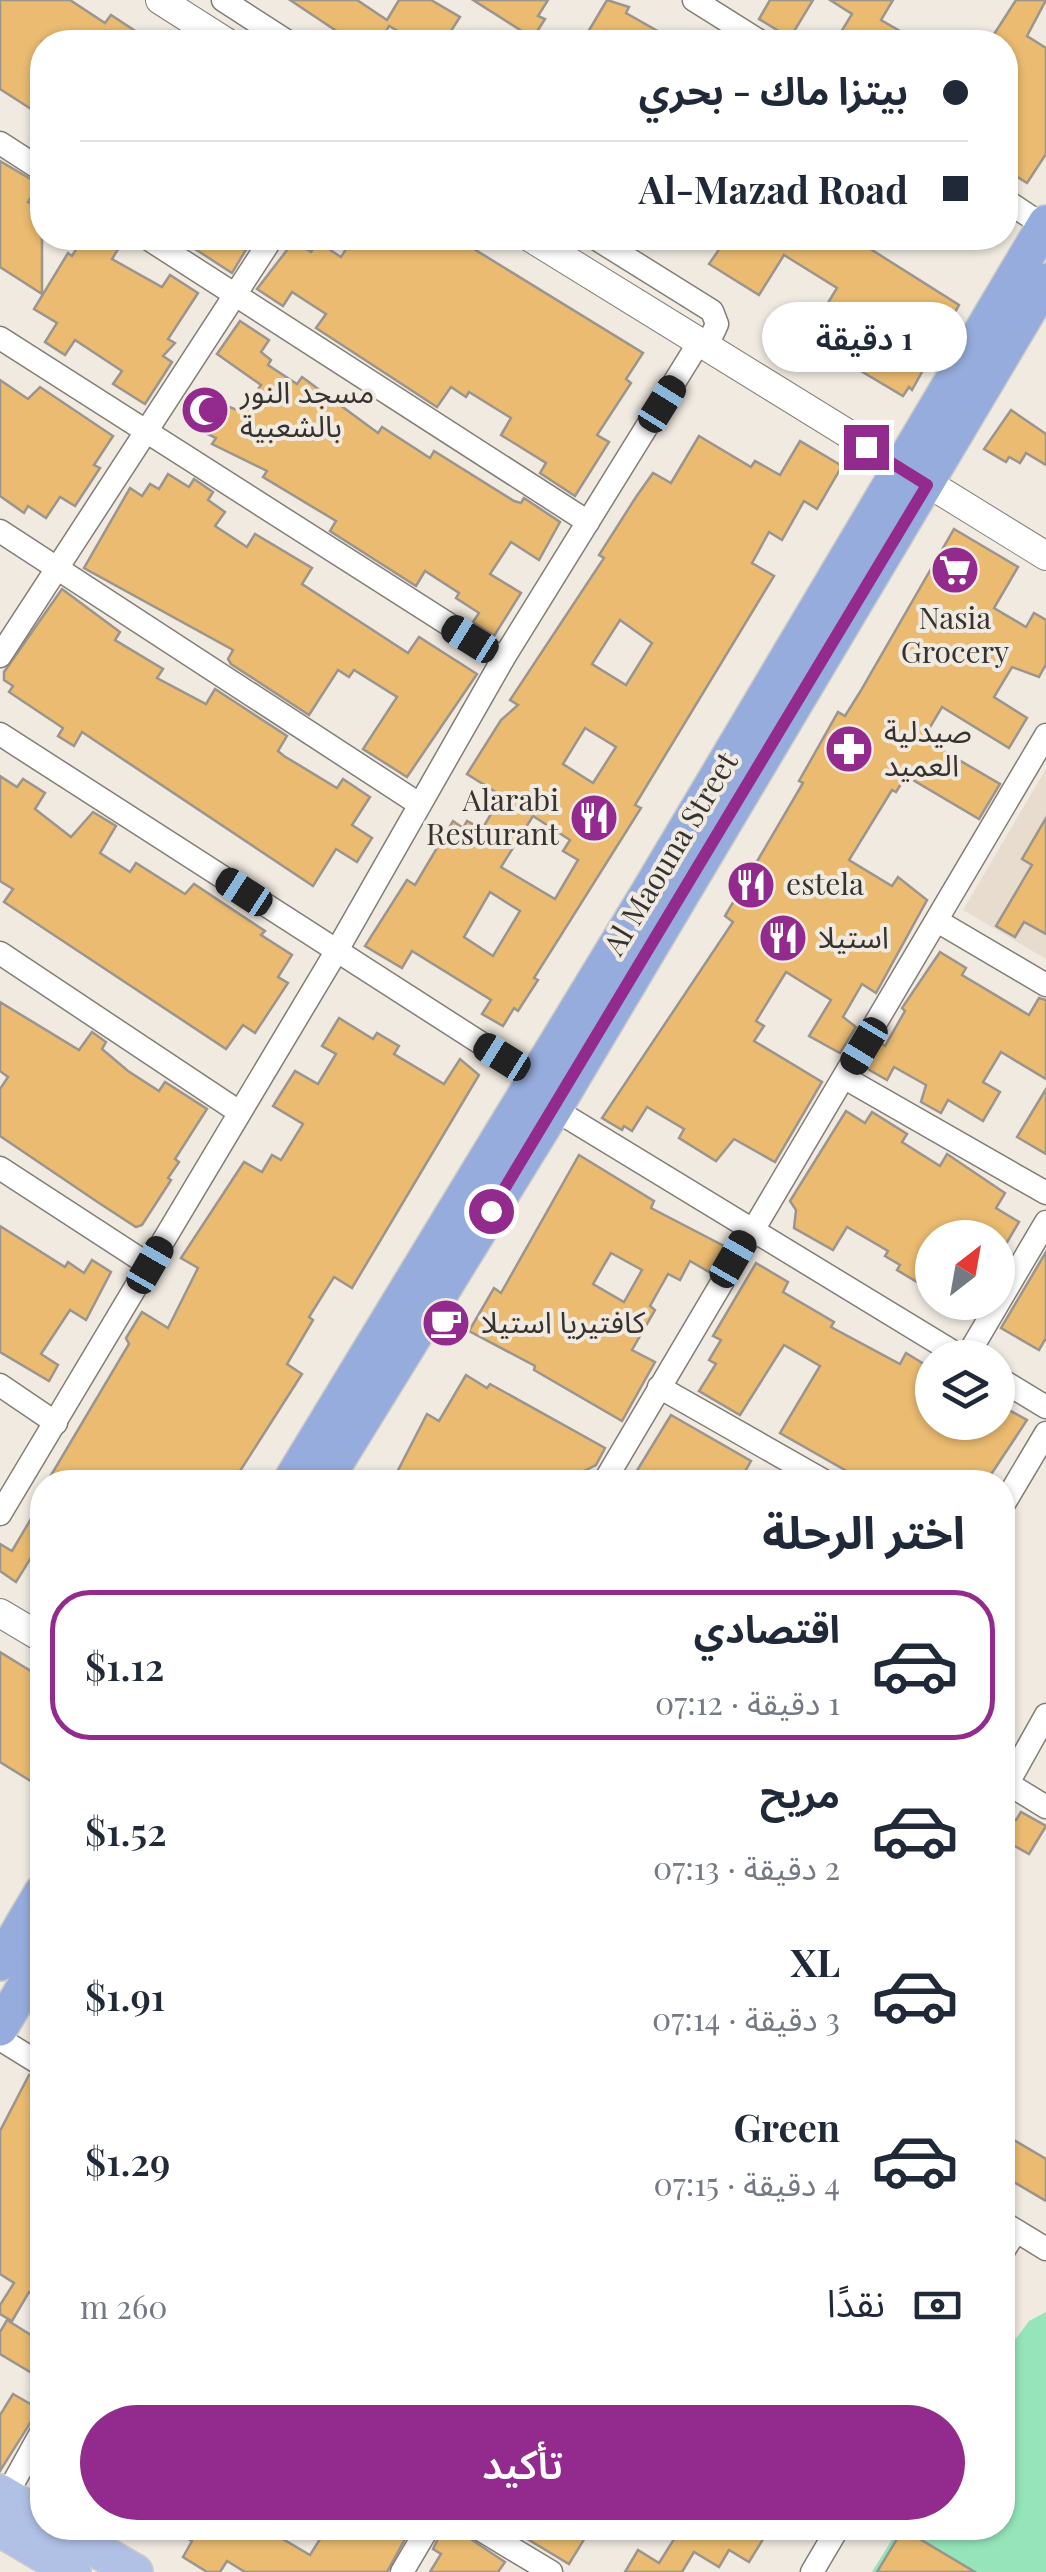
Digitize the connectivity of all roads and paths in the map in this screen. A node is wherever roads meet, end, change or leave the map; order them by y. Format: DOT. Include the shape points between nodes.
graph roads {
  1 [pos="160,0"];
  2 [pos="222,0"];
  3 [pos="694,0"];
  4 [pos="254,8"];
  5 [pos="731,10"];
  6 [pos="207,30"];
  7 [pos="276,30"];
  8 [pos="750,30"];
  9 [pos="0,143"];
  10 [pos="30,162"];
  11 [pos="1018,208"];
  12 [pos="1045,225"];
  13 [pos="167,250"];
  14 [pos="264,250"];
  15 [pos="552,250"];
  16 [pos="614,250"];
  17 [pos="1046,281"];
  18 [pos="236,295"];
  19 [pos="0,338"];
  20 [pos="708,338"];
  21 [pos="146,434"];
  22 [pos="913,476"];
  23 [pos="588,522"];
  24 [pos="0,531"];
  25 [pos="1046,556"];
  26 [pos="56,569"];
  27 [pos="0,656"];
  28 [pos="503,659"];
  29 [pos="0,734"];
  30 [pos="1046,735"];
  31 [pos="420,804"];
  32 [pos="939,922"];
  33 [pos="336,952"];
  34 [pos="0,953"];
  35 [pos="1046,985"];
  36 [pos="535,1078"];
  37 [pos="845,1078"];
  38 [pos="554,1109"];
  39 [pos="239,1112"];
  40 [pos="0,1168"];
  41 [pos="1046,1193"];
  42 [pos="1046,1222"];
  43 [pos="752,1227"];
  44 [pos="150,1265"];
  45 [pos="935,1340"];
  46 [pos="975,1340"];
  47 [pos="0,1385"];
  48 [pos="659,1386"];
  49 [pos="1015,1388"];
  50 [pos="1046,1407"];
  51 [pos="56,1423"];
  52 [pos="1046,1433"];
  53 [pos="297,1470"];
  54 [pos="331,1470"];
  55 [pos="611,1470"];
  56 [pos="805,1470"];
  57 [pos="1015,1486"];
  58 [pos="0,1514"];
  59 [pos="0,1613"];
  60 [pos="30,1631"];
  61 [pos="1046,1715"];
  62 [pos="1015,1766"];
  63 [pos="1015,1788"];
  64 [pos="1046,1807"];
  65 [pos="30,1912"];
  66 [pos="0,1963"];
  67 [pos="30,1977"];
  68 [pos="0,2028"];
  69 [pos="0,2039"];
  70 [pos="30,2057"];
  71 [pos="1015,2230"];
  72 [pos="1046,2248"];
  73 [pos="30,2454"];
  74 [pos="2,2506"];
  75 [pos="30,2514"];
  76 [pos="30,2532"];
  77 [pos="39,2540"];
  78 [pos="80,2540"];
  79 [pos="421,2540"];
  80 [pos="498,2540"];
  81 [pos="824,2540"];
  82 [pos="73,2572"];
  83 [pos="135,2572"];
  84 [pos="402,2572"];
  85 [pos="551,2572"];
  86 [pos="812,2572"];
  1 -- 6 [label="street"];
  2 -- 4 [label="street"];
  3 -- 5 [label="street"];
  4 -- 7 [label="street"];
  5 -- 8 [label="street"];
  9 -- 10 [label="street"];
  11 -- 12 [label="street"];
  12 -- 22 [label="highway, Al Maouna Street"];
  13 -- 18 [label="street"];
  14 -- 18 [label="street"];
  15 -- 20 [label="street"];
  16 -- 20 [label="street" via="712,311"];
  17 -- 22 [label="highway"];
  18 -- 21 [label="street"];
  18 -- 23 [label="street"];
  19 -- 21 [label="street"];
  20 -- 22 [label="street"];
  20 -- 23 [label="street"];
  21 -- 26 [label="street"];
  21 -- 28 [label="street"];
  22 -- 25 [label="street"];
  22 -- 36 [label="highway, Al Maouna Street"];
  22 -- 38 [label="highway"];
  23 -- 28 [label="street"];
  24 -- 26 [label="street"];
  26 -- 27 [label="street"];
  26 -- 31 [label="street"];
  28 -- 31 [label="street"];
  29 -- 33 [label="street"];
  30 -- 32 [label="street"];
  31 -- 33 [label="street"];
  32 -- 35 [label="street"];
  32 -- 37 [label="street"];
  33 -- 36 [label="street"];
  33 -- 39 [label="street"];
  34 -- 39 [label="street"];
  36 -- 53 [label="highway, Al Maouna Street"];
  37 -- 41 [label="street"];
  37 -- 43 [label="street"];
  38 -- 43 [label="street"];
  38 -- 54 [label="highway"];
  39 -- 44 [label="street"];
  40 -- 44 [label="street"];
  42 -- 46 [label="street"];
  43 -- 45 [label="street"];
  43 -- 48 [label="street"];
  44 -- 51 [label="street"];
  47 -- 51 [label="street"];
  48 -- 55 [label="street"];
  48 -- 56 [label="street"];
  49 -- 50 [label="street"];
  51 -- 58 [label="street"];
  52 -- 57 [label="street"];
  59 -- 60 [label="street"];
  61 -- 62 [label="street"];
  63 -- 64 [label="street"];
  65 -- 66 [label="highway"];
  67 -- 68 [label="highway"];
  69 -- 70 [label="street"];
  71 -- 72 [label="street"];
  73 -- 74 [label="street"];
  74 -- 75 [label="main road"];
  74 -- 76 [label="main road"];
  77 -- 82 [label="main road"];
  78 -- 83 [label="main road"];
  79 -- 84 [label="street"];
  80 -- 85 [label="street"];
  81 -- 86 [label="street"];
}
